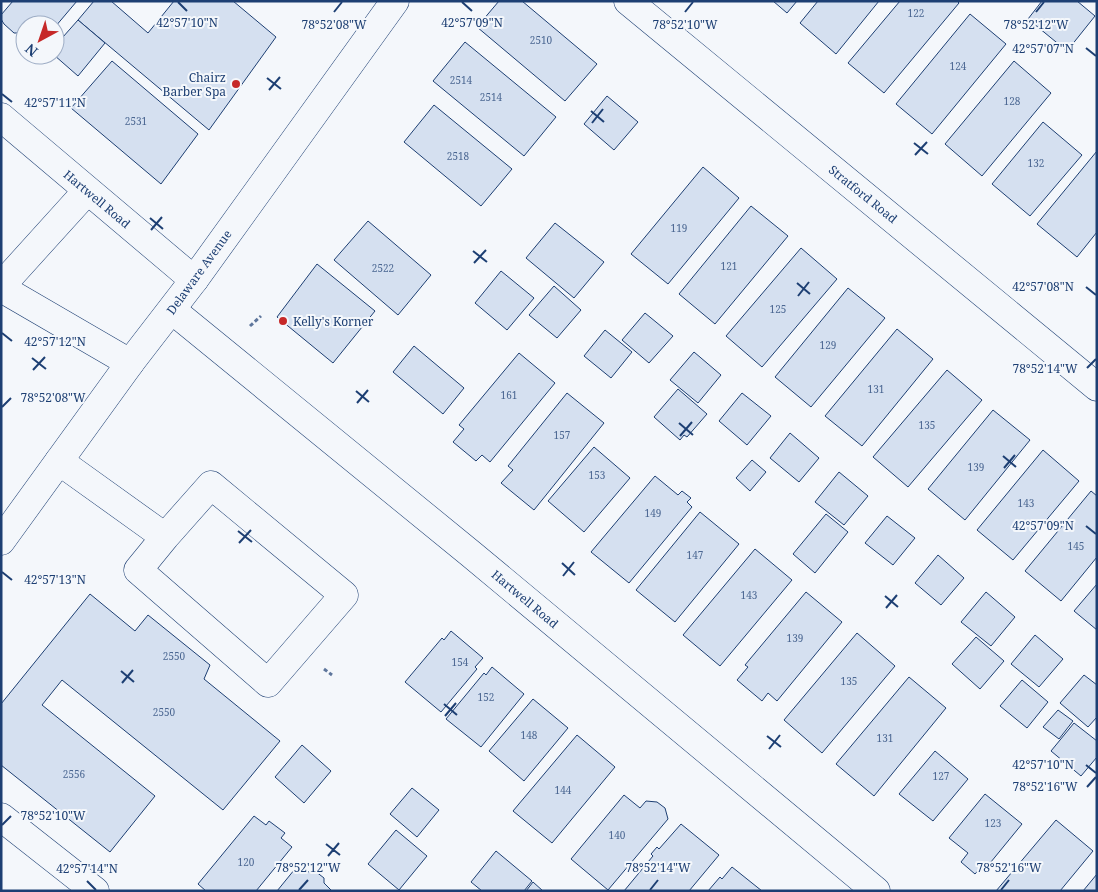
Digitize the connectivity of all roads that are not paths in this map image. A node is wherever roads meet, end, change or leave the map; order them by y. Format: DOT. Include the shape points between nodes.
graph roads {
  1 [pos="395,1"];
  2 [pos="628,1"];
  3 [pos="1,118"];
  4 [pos="88,191"];
  5 [pos="194,280"];
  6 [pos="1,287"];
  7 [pos="172,310"];
  8 [pos="130,363"];
  9 [pos="1097,387"];
  10 [pos="59,461"];
  11 [pos="166,538"];
  12 [pos="1,541"];
  13 [pos="1,817"];
  14 [pos="95,891"];
  15 [pos="876,891"];
  1 -- 5 [label="street, Delaware Avenue"];
  2 -- 9 [label="street, Stratford Road"];
  3 -- 4 [label="street, Hartwell Road"];
  4 -- 5 [label="street, Hartwell Road"];
  4 -- 6 [label="street"];
  5 -- 7 [label="street, Delaware Avenue"];
  6 -- 8 [label="street"];
  7 -- 8 [label="street, Delaware Avenue"];
  7 -- 15 [label="street, Hartwell Road" via="472,554"];
  8 -- 10 [label="street, Delaware Avenue"];
  10 -- 11 [label="street"];
  10 -- 12 [label="street, Delaware Avenue"];
  11 -- 11 [label="street" via="138,570 268,683 344,596 211,485"];
  13 -- 14 [label="street"];
}
